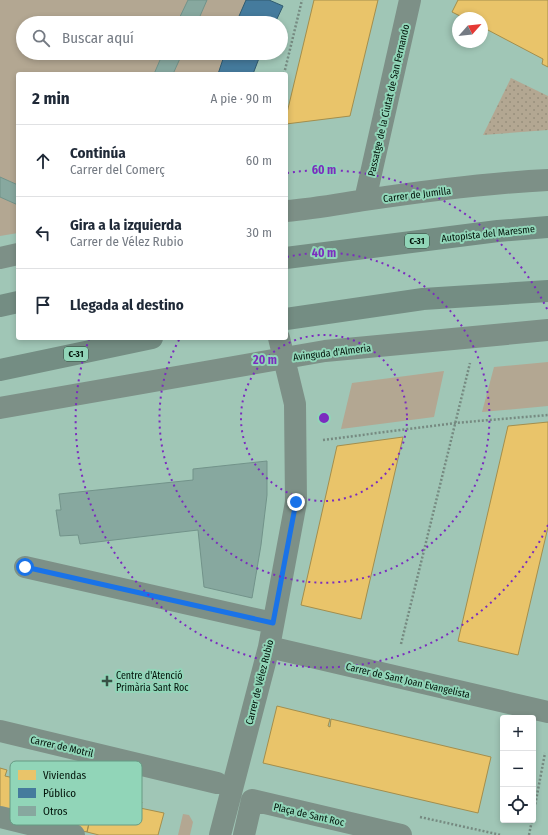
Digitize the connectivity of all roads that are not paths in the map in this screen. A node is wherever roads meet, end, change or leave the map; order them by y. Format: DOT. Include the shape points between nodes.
graph roads {
  1 [pos="410,0"];
  2 [pos="548,180"];
  3 [pos="365,200"];
  4 [pos="288,211"];
  5 [pos="548,227"];
  6 [pos="16,254"];
  7 [pos="0,258"];
  8 [pos="288,258"];
  9 [pos="548,291"];
  10 [pos="16,302"];
  11 [pos="0,306"];
  12 [pos="288,319"];
  13 [pos="548,330"];
  14 [pos="142,340"];
  15 [pos="282,348"];
  16 [pos="0,370"];
  17 [pos="0,408"];
  18 [pos="25,567"];
  19 [pos="273,623"];
  20 [pos="269,647"];
  21 [pos="548,712"];
  22 [pos="0,731"];
  23 [pos="125,761"];
  24 [pos="142,765"];
  25 [pos="217,783"];
  26 [pos="0,817"];
  27 [pos="10,819"];
  28 [pos="33,825"];
  29 [pos="74,835"];
  30 [pos="220,835"];
  31 [pos="244,835"];
  32 [pos="401,835"];
  1 -- 3 [label="street, Passatge de la Ciutat de San Fernando"];
  2 -- 3 [label="street, Carrer de Jumilla"];
  3 -- 4 [label="street, Carrer de Jumilla"];
  5 -- 8 [label="highway, Autopista del Maresme / C-31"];
  6 -- 7 [label="street"];
  9 -- 12 [label="highway" via="423,299"];
  10 -- 11 [label="highway"];
  13 -- 15 [label="street, Avinguda d'Almeria" via="325,351"];
  14 -- 16 [label="highway, C-31"];
  15 -- 17 [label="street, Avinguda d'Almeria"];
  15 -- 19 [label="street, Carrer de Vélez Rubio" via="295,404 296,502"];
  18 -- 19 [label="street"];
  19 -- 20 [label="street, Carrer de Vélez Rubio"];
  20 -- 21 [label="street, Carrer de Sant Joan Evangelista"];
  20 -- 30 [label="street, Carrer de Vélez Rubio"];
  22 -- 23 [label="street, Carrer de Motril"];
  24 -- 25 [label="street, Carrer de Motril"];
  26 -- 27 [label="street"];
  28 -- 29 [label="street"];
  31 -- 32 [label="street, Plaça de Sant Roc" via="252,800"];
}
